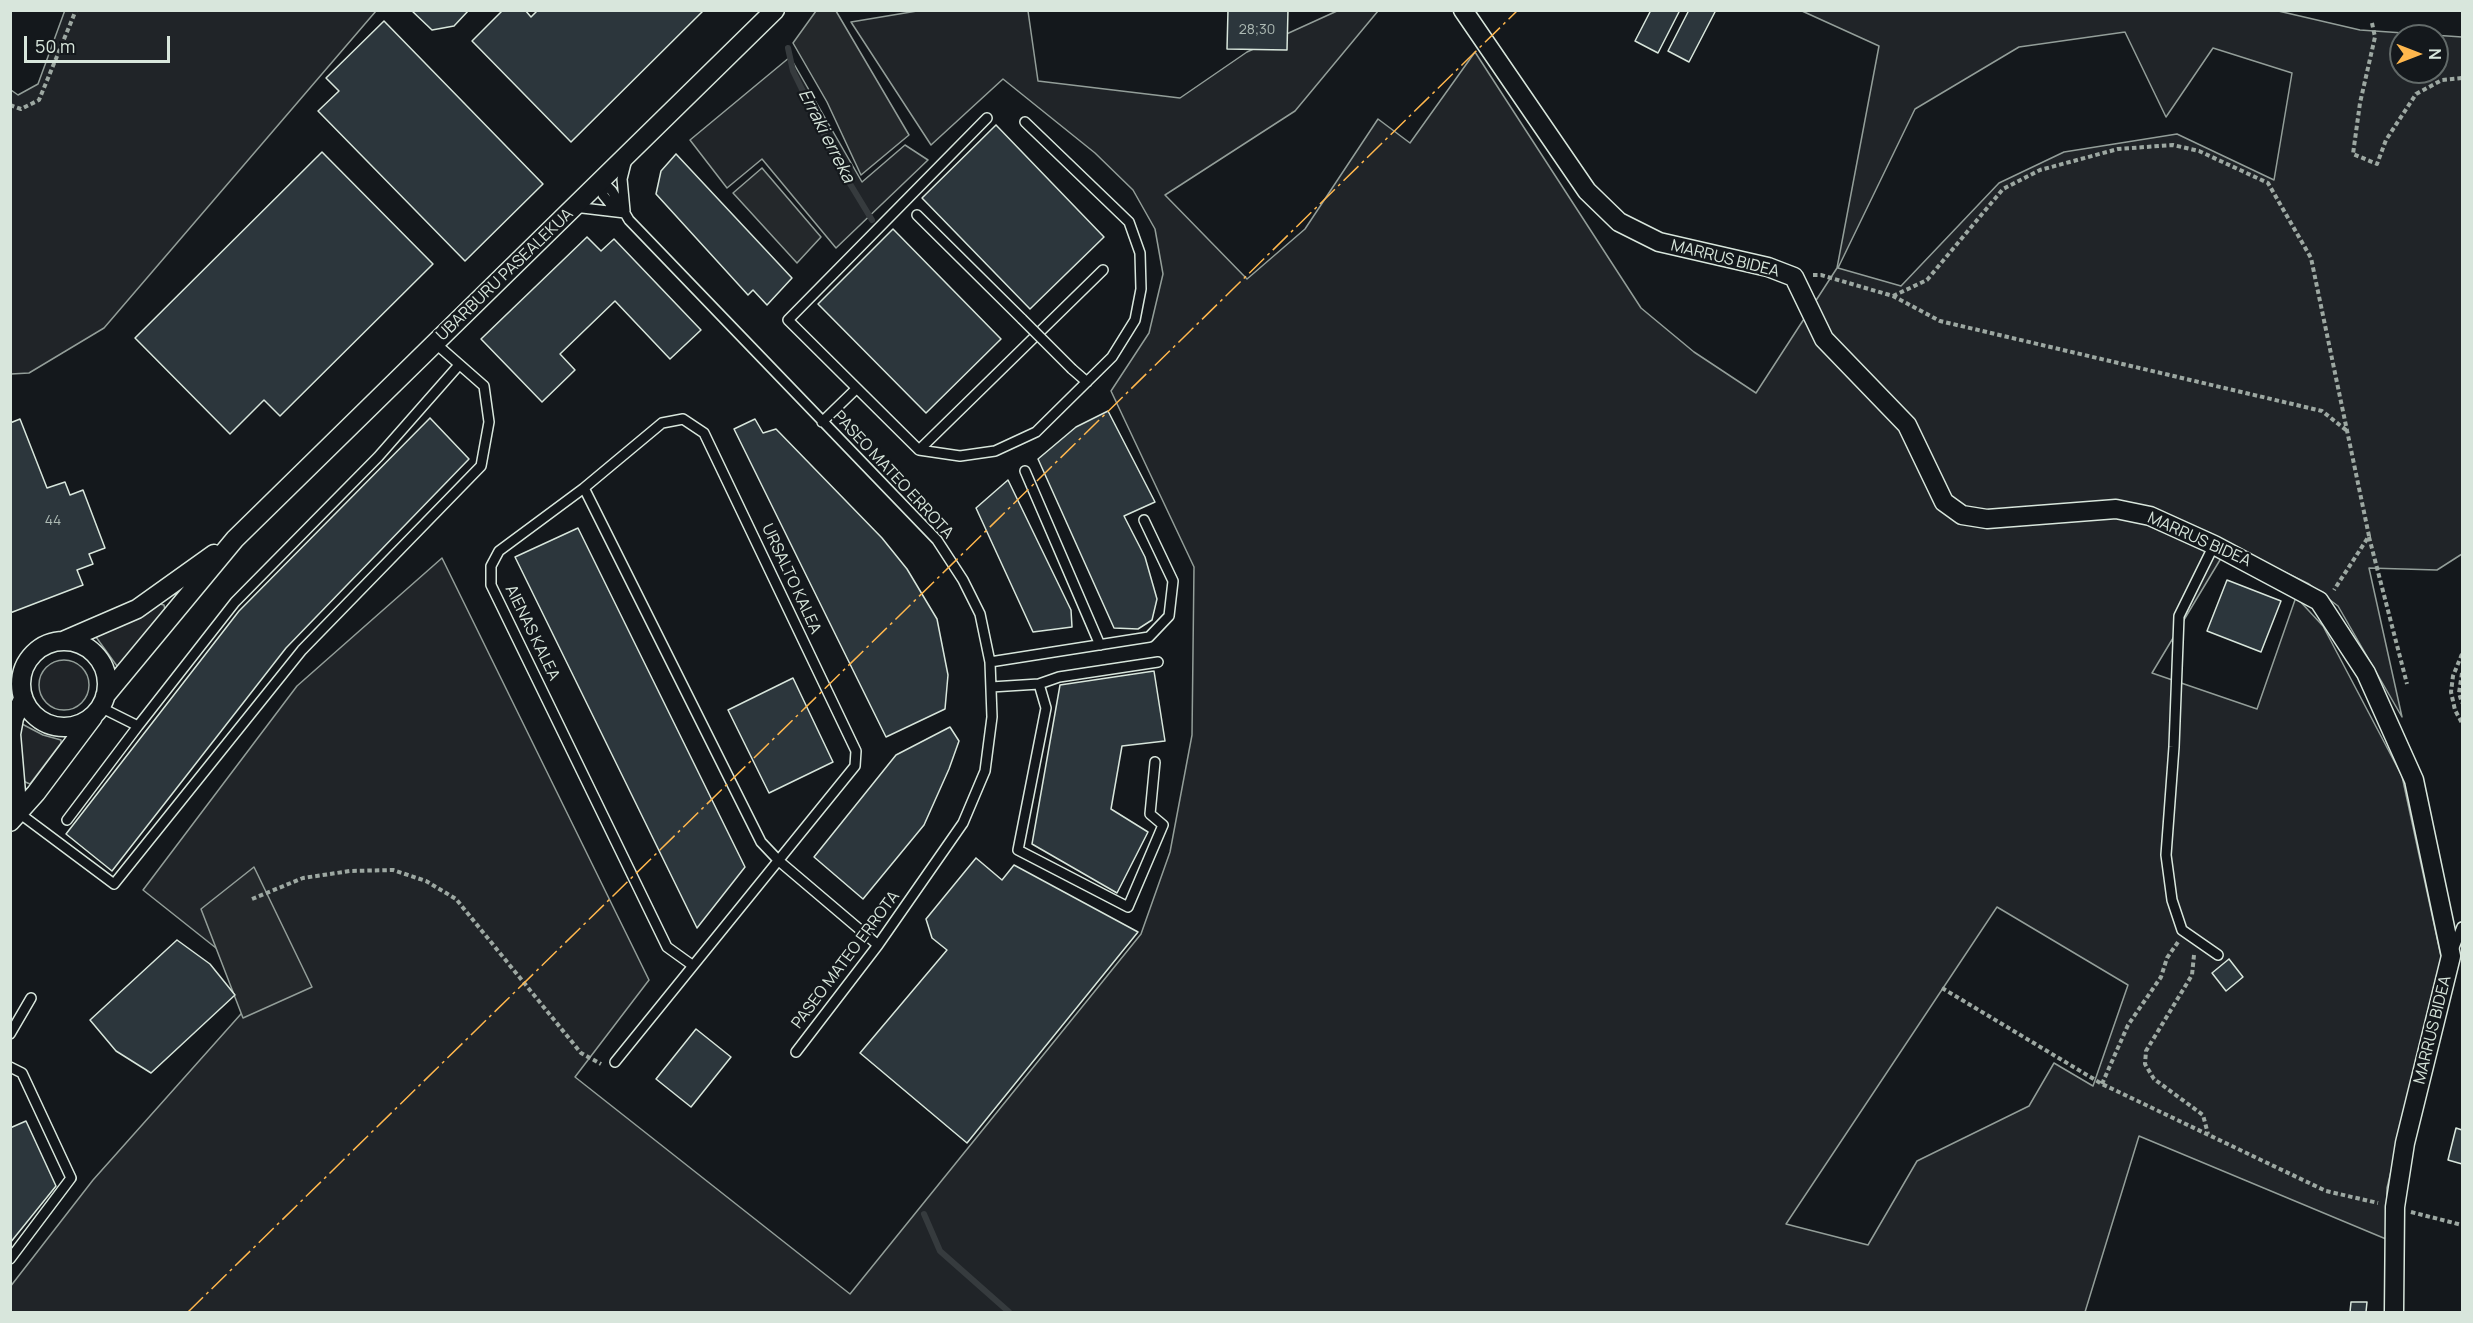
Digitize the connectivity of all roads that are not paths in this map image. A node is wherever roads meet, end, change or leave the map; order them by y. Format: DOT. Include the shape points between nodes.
graph roads {
  1 [pos="775,10"];
  2 [pos="1463,10"];
  3 [pos="987,118"];
  4 [pos="1025,122"];
  5 [pos="629,153"];
  6 [pos="601,180"];
  7 [pos="574,207"];
  8 [pos="620,212"];
  9 [pos="917,215"];
  10 [pos="1103,270"];
  11 [pos="435,343"];
  12 [pos="459,365"];
  13 [pos="1087,382"];
  14 [pos="856,389"];
  15 [pos="822,422"];
  16 [pos="919,450"];
  17 [pos="1025,471"];
  18 [pos="584,489"];
  19 [pos="1144,520"];
  20 [pos="235,539"];
  21 [pos="2214,545"];
  22 [pos="63,641"];
  23 [pos="1100,645"];
  24 [pos="34,653"];
  25 [pos="990,662"];
  26 [pos="1158,662"];
  27 [pos="10,663"];
  28 [pos="1039,684"];
  29 [pos="991,687"];
  30 [pos="16,703"];
  31 [pos="100,705"];
  32 [pos="138,726"];
  33 [pos="1155,762"];
  34 [pos="13,816"];
  35 [pos="67,820"];
  36 [pos="779,861"];
  37 [pos="2463,927"];
  38 [pos="878,945"];
  39 [pos="2218,956"];
  40 [pos="2451,956"];
  41 [pos="692,965"];
  42 [pos="31,998"];
  43 [pos="10,1034"];
  44 [pos="796,1052"];
  45 [pos="615,1062"];
  46 [pos="10,1067"];
  47 [pos="10,1259"];
  48 [pos="2394,1312"];
  1 -- 5 [label="street, UBARBURU PASEALEKUA"];
  2 -- 21 [label="street, MARRUS BIDEA" via="1587,191 1619,222 1659,242 1768,267 1794,277 1824,339 1907,425 1944,502 1962,515 1988,519 2116,509 2150,516"];
  3 -- 14 [label="lane" via="788,320"];
  4 -- 13 [label="lane" via="1129,222 1140,253 1141,289 1135,320 1112,357"];
  5 -- 6 [label="street, UBARBURU PASEALEKUA"];
  5 -- 8 [label="lane" via="622,178"];
  6 -- 7 [label="street, UBARBURU PASEALEKUA"];
  6 -- 8 [label="lane, PASEO MATEO ERROTA" via="612,190"];
  7 -- 8 [label="lane"];
  7 -- 11 [label="street, UBARBURU PASEALEKUA"];
  8 -- 15 [label="lane, PASEO MATEO ERROTA"];
  9 -- 13 [label="lane, bridge"];
  10 -- 16 [label="lane"];
  11 -- 12 [label="lane"];
  11 -- 20 [label="street, UBARBURU PASEALEKUA"];
  12 -- 32 [label="lane" via="378,457 235,602"];
  12 -- 34 [label="lane" via="484,386 489,422 481,466 302,650 114,884"];
  13 -- 16 [label="lane" via="1036,432 995,451 960,456"];
  14 -- 15 [label="lane"];
  14 -- 16 [label="lane"];
  15 -- 25 [label="lane, PASEO MATEO ERROTA" via="937,540 980,614"];
  17 -- 23 [label="lane"];
  18 -- 36 [label="lane" via="761,842"];
  18 -- 36 [label="lane, URSALTO KALEA" via="662,423 683,419 704,433 856,751 855,766"];
  18 -- 41 [label="lane, AIENAS KALEA" via="499,550 491,566 491,585 667,947"];
  19 -- 23 [label="lane" via="1173,581 1169,616 1149,636"];
  20 -- 22 [label="street, UBARBURU PASEALEKUA" via="137,609"];
  20 -- 31 [label="street, UBARBURU PASEALEKUA"];
  21 -- 39 [label="lane" via="2179,616 2166,855 2172,900 2182,930"];
  21 -- 40 [label="street, MARRUS BIDEA" via="2319,601 2366,673 2414,780"];
  22 -- 24 [label="street"];
  22 -- 31 [label="street" via="82,645 98,658 106,676"];
  23 -- 25 [label="lane"];
  24 -- 27 [label="street"];
  24 -- 30 [label="street" via="25,665"];
  25 -- 29 [label="lane, PASEO MATEO ERROTA"];
  26 -- 28 [label="lane" via="1059,677"];
  28 -- 29 [label="lane"];
  28 -- 33 [label="lane" via="1046,708 1018,850 1128,907 1163,825 1150,814"];
  29 -- 38 [label="lane, PASEO MATEO ERROTA" via="993,717 985,771 963,823"];
  30 -- 31 [label="street" via="58,727 84,722"];
  30 -- 34 [label="street" via="11,734 16,793"];
  31 -- 32 [label="lane"];
  31 -- 34 [label="street, UBARBURU PASEALEKUA"];
  32 -- 35 [label="lane"];
  36 -- 38 [label="lane"];
  36 -- 41 [label="lane, URSALTO KALEA"];
  37 -- 40 [label="lane"];
  38 -- 44 [label="lane, PASEO MATEO ERROTA"];
  40 -- 48 [label="street, MARRUS BIDEA" via="2405,1143 2395,1207"];
  41 -- 45 [label="lane, URSALTO KALEA"];
  42 -- 43 [label="lane"];
  46 -- 47 [label="lane" via="22,1073 71,1178"];
}
